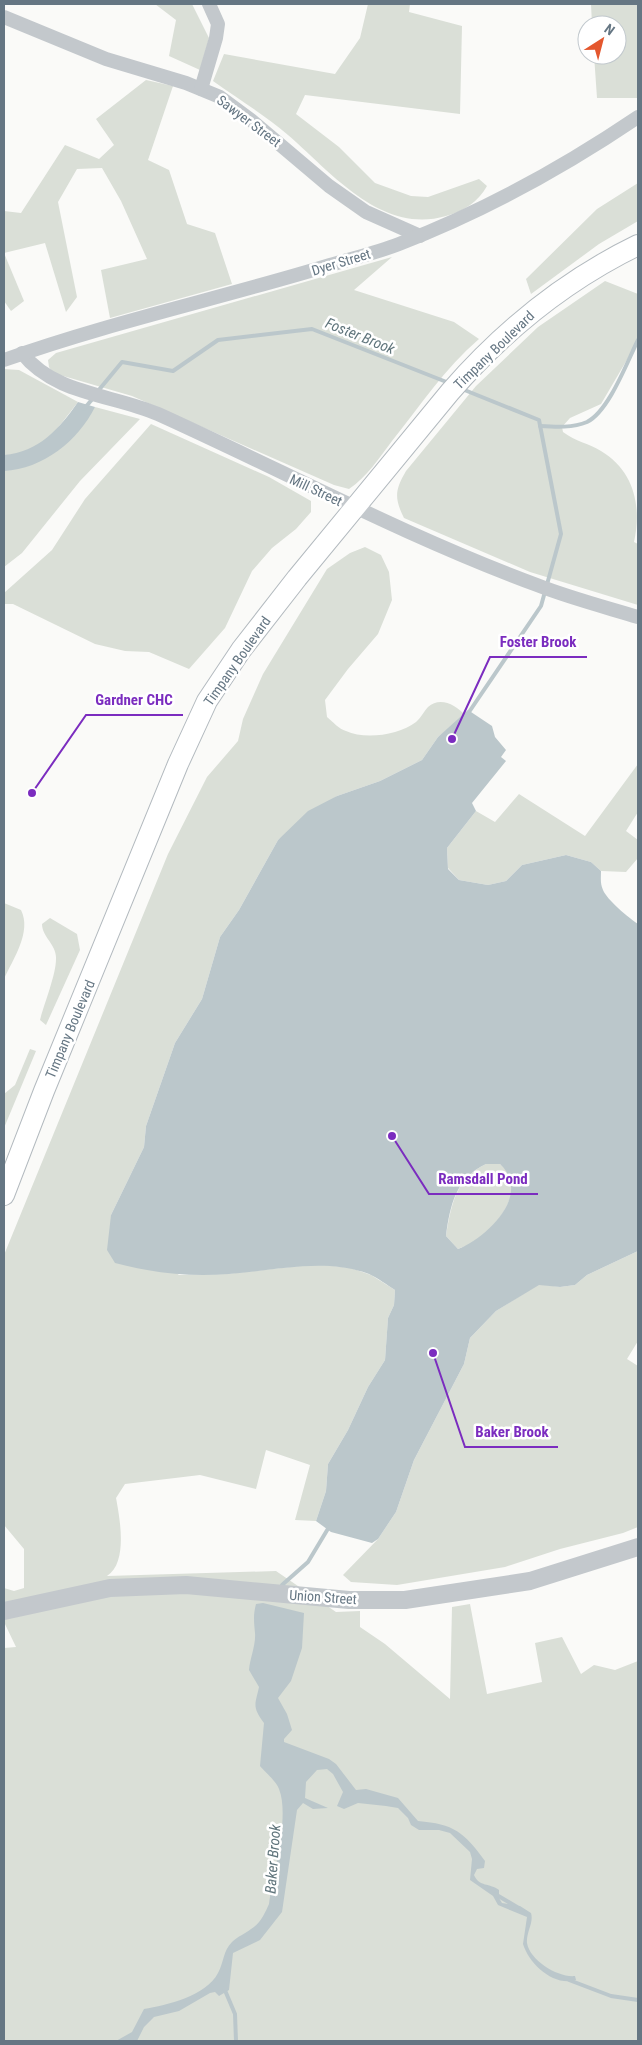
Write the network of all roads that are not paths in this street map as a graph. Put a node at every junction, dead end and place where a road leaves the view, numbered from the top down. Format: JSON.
{"nodes":[{"id":1,"x":209,"y":4,"type":"edge"},
{"id":2,"x":4,"y":17,"type":"edge"},
{"id":3,"x":201,"y":89,"type":"junction"},
{"id":4,"x":638,"y":117,"type":"edge"},
{"id":5,"x":420,"y":236,"type":"junction"},
{"id":6,"x":638,"y":245,"type":"edge"},
{"id":7,"x":22,"y":353,"type":"junction"},
{"id":8,"x":4,"y":360,"type":"edge"},
{"id":9,"x":355,"y":508,"type":"junction"},
{"id":10,"x":638,"y":618,"type":"edge"},
{"id":11,"x":4,"y":1195,"type":"edge"},
{"id":12,"x":638,"y":1547,"type":"edge"},
{"id":13,"x":4,"y":1611,"type":"edge"}],
"edges":[{"from":1,"to":3,"type":"street"},
{"from":2,"to":3,"type":"street","name":"Sawyer Street"},
{"from":3,"to":5,"type":"street","name":"Sawyer Street"},
{"from":4,"to":5,"type":"street","name":"Dyer Street"},
{"from":5,"to":7,"type":"street","name":"Dyer Street"},
{"from":6,"to":9,"type":"main road","name":"Timpany Boulevard"},
{"from":7,"to":8,"type":"street"},
{"from":7,"to":9,"type":"street","name":"Mill Street"},
{"from":9,"to":10,"type":"street","name":"Mill Street"},
{"from":9,"to":11,"type":"main road","name":"Timpany Boulevard"},
{"from":12,"to":13,"type":"street","name":"Union Street"}]}
